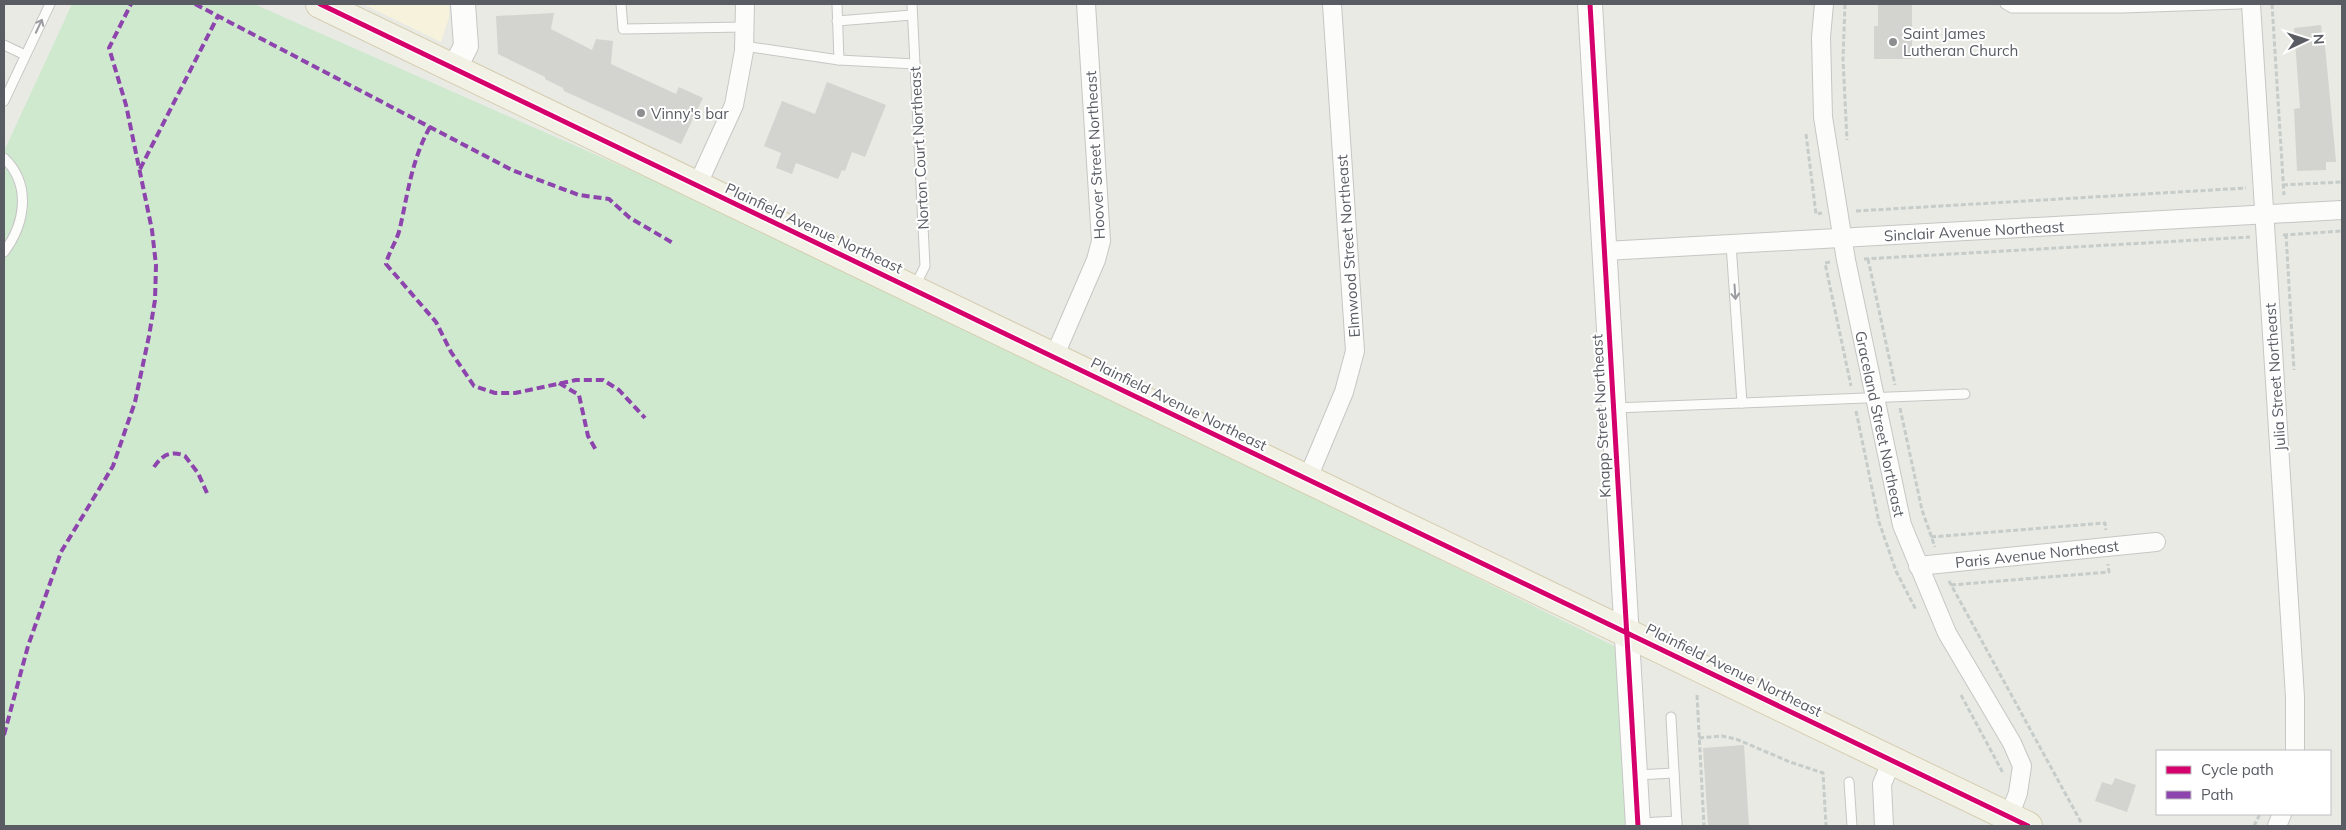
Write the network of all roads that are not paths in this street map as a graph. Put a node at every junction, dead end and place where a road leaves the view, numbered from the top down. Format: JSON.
{"nodes":[{"id":1,"x":50,"y":4,"type":"edge"},
{"id":2,"x":320,"y":4,"type":"edge"},
{"id":3,"x":464,"y":4,"type":"edge"},
{"id":4,"x":621,"y":4,"type":"edge"},
{"id":5,"x":745,"y":4,"type":"edge"},
{"id":6,"x":837,"y":4,"type":"edge"},
{"id":7,"x":912,"y":4,"type":"edge"},
{"id":8,"x":1086,"y":4,"type":"edge"},
{"id":9,"x":1332,"y":4,"type":"edge"},
{"id":10,"x":1590,"y":4,"type":"edge"},
{"id":11,"x":1824,"y":4,"type":"edge"},
{"id":12,"x":2005,"y":4,"type":"edge"},
{"id":13,"x":2240,"y":4,"type":"edge"},
{"id":14,"x":2250,"y":4,"type":"edge"},
{"id":15,"x":912,"y":15,"type":"junction"},
{"id":16,"x":837,"y":21,"type":"junction"},
{"id":17,"x":745,"y":26,"type":"junction"},
{"id":18,"x":4,"y":45,"type":"edge"},
{"id":19,"x":744,"y":46,"type":"junction"},
{"id":20,"x":25,"y":55,"type":"junction"},
{"id":21,"x":839,"y":60,"type":"junction"},
{"id":22,"x":915,"y":64,"type":"junction"},
{"id":23,"x":454,"y":69,"type":"junction"},
{"id":24,"x":4,"y":98,"type":"edge"},
{"id":25,"x":4,"y":158,"type":"edge"},
{"id":26,"x":697,"y":186,"type":"junction"},
{"id":27,"x":2342,"y":210,"type":"edge"},
{"id":28,"x":2265,"y":216,"type":"junction"},
{"id":29,"x":1842,"y":238,"type":"junction"},
{"id":30,"x":1731,"y":244,"type":"junction"},
{"id":31,"x":1605,"y":251,"type":"junction"},
{"id":32,"x":4,"y":252,"type":"edge"},
{"id":33,"x":914,"y":289,"type":"junction"},
{"id":34,"x":1054,"y":358,"type":"junction"},
{"id":35,"x":1964,"y":394,"type":"dead end"},
{"id":36,"x":1874,"y":396,"type":"junction"},
{"id":37,"x":1742,"y":403,"type":"junction"},
{"id":38,"x":1614,"y":408,"type":"junction"},
{"id":39,"x":1307,"y":480,"type":"junction"},
{"id":40,"x":2156,"y":542,"type":"dead end"},
{"id":41,"x":1918,"y":566,"type":"junction"},
{"id":42,"x":1626,"y":633,"type":"junction"},
{"id":43,"x":1671,"y":717,"type":"dead end"},
{"id":44,"x":2295,"y":750,"type":"edge"},
{"id":45,"x":1892,"y":760,"type":"junction"},
{"id":46,"x":1674,"y":773,"type":"junction"},
{"id":47,"x":1635,"y":775,"type":"junction"},
{"id":48,"x":1849,"y":782,"type":"dead end"},
{"id":49,"x":2019,"y":822,"type":"edge"},
{"id":50,"x":1677,"y":824,"type":"edge"},
{"id":51,"x":1638,"y":825,"type":"edge"},
{"id":52,"x":1852,"y":826,"type":"edge"},
{"id":53,"x":1884,"y":826,"type":"edge"}],
"edges":[{"from":20,"to":1,"type":"lane","one_way":true},
{"from":2,"to":23,"type":"main road","name":"Plainfield Avenue Northeast"},
{"from":3,"to":23,"type":"street"},
{"from":4,"to":17,"type":"lane"},
{"from":5,"to":17,"type":"street"},
{"from":6,"to":16,"type":"lane"},
{"from":7,"to":15,"type":"lane","name":"Norton Court Northeast"},
{"from":8,"to":34,"type":"street","name":"Hoover Street Northeast"},
{"from":9,"to":39,"type":"street","name":"Elmwood Street Northeast"},
{"from":10,"to":31,"type":"street","name":"Knapp Street Northeast"},
{"from":11,"to":29,"type":"street","name":"Graceland Street Northeast"},
{"from":12,"to":13,"type":"lane"},
{"from":14,"to":28,"type":"street","name":"Julia Street Northeast"},
{"from":15,"to":16,"type":"lane"},
{"from":15,"to":22,"type":"lane","name":"Norton Court Northeast"},
{"from":16,"to":21,"type":"lane"},
{"from":17,"to":19,"type":"street"},
{"from":18,"to":20,"type":"lane"},
{"from":19,"to":21,"type":"lane"},
{"from":19,"to":26,"type":"street"},
{"from":20,"to":24,"type":"lane"},
{"from":21,"to":22,"type":"lane"},
{"from":22,"to":33,"type":"lane","name":"Norton Court Northeast"},
{"from":23,"to":26,"type":"main road","name":"Plainfield Avenue Northeast"},
{"from":25,"to":32,"type":"lane"},
{"from":26,"to":33,"type":"main road","name":"Plainfield Avenue Northeast"},
{"from":27,"to":28,"type":"street","name":"Sinclair Avenue Northeast"},
{"from":28,"to":29,"type":"street","name":"Sinclair Avenue Northeast"},
{"from":28,"to":44,"type":"street","name":"Julia Street Northeast"},
{"from":29,"to":30,"type":"street","name":"Sinclair Avenue Northeast"},
{"from":29,"to":36,"type":"street","name":"Graceland Street Northeast"},
{"from":30,"to":31,"type":"street","name":"Sinclair Avenue Northeast"},
{"from":30,"to":37,"type":"lane","one_way":true},
{"from":31,"to":38,"type":"street","name":"Knapp Street Northeast"},
{"from":33,"to":34,"type":"main road","name":"Plainfield Avenue Northeast"},
{"from":34,"to":39,"type":"main road","name":"Plainfield Avenue Northeast"},
{"from":35,"to":36,"type":"lane"},
{"from":36,"to":37,"type":"lane"},
{"from":36,"to":41,"type":"street","name":"Graceland Street Northeast"},
{"from":37,"to":38,"type":"lane"},
{"from":38,"to":42,"type":"street","name":"Knapp Street Northeast"},
{"from":39,"to":42,"type":"main road","name":"Plainfield Avenue Northeast"},
{"from":40,"to":41,"type":"street","name":"Paris Avenue Northeast"},
{"from":41,"to":49,"type":"street","name":"Graceland Street Northeast"},
{"from":42,"to":45,"type":"main road","name":"Plainfield Avenue Northeast"},
{"from":42,"to":47,"type":"street","name":"Knapp Street Northeast"},
{"from":43,"to":46,"type":"lane"},
{"from":45,"to":49,"type":"main road","name":"Plainfield Avenue Northeast"},
{"from":45,"to":53,"type":"street"},
{"from":46,"to":47,"type":"lane"},
{"from":46,"to":50,"type":"lane"},
{"from":47,"to":51,"type":"street","name":"Knapp Street Northeast"},
{"from":48,"to":52,"type":"lane"},
{"from":50,"to":51,"type":"lane"}]}
